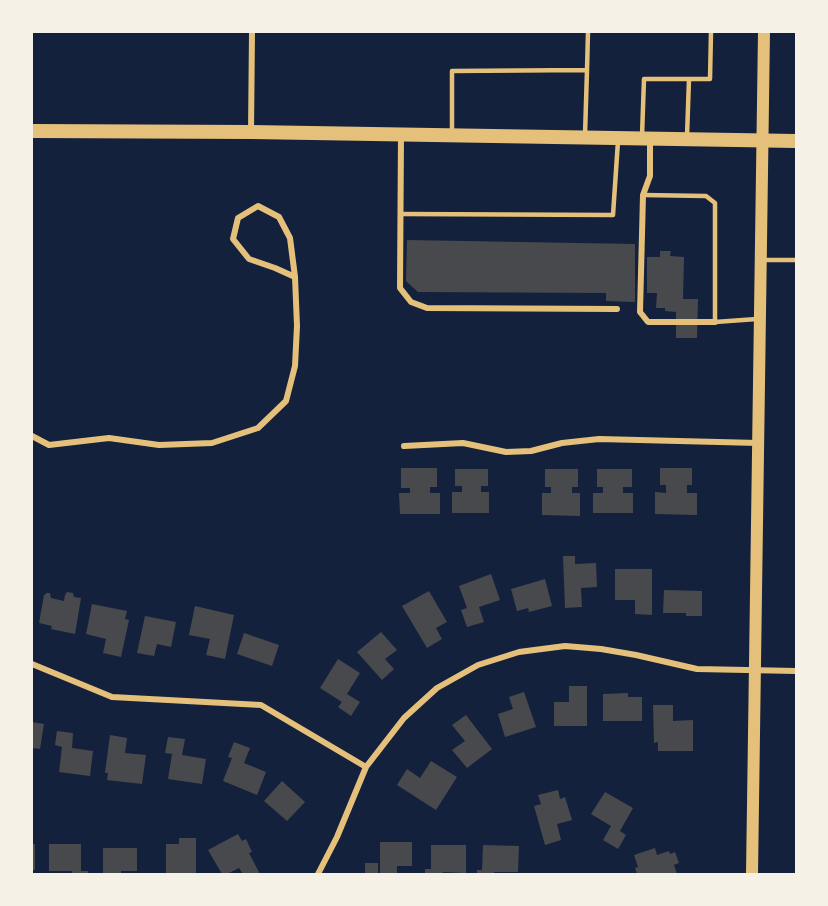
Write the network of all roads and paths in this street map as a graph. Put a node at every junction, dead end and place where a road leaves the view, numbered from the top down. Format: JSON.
{"nodes":[{"id":1,"x":252,"y":32,"type":"edge"},
{"id":2,"x":588,"y":32,"type":"edge"},
{"id":3,"x":711,"y":32,"type":"edge"},
{"id":4,"x":764,"y":32,"type":"edge"},
{"id":5,"x":587,"y":70,"type":"junction"},
{"id":6,"x":689,"y":79,"type":"junction"},
{"id":7,"x":32,"y":131,"type":"edge"},
{"id":8,"x":251,"y":132,"type":"junction"},
{"id":9,"x":401,"y":135,"type":"junction"},
{"id":10,"x":452,"y":136,"type":"junction"},
{"id":11,"x":585,"y":138,"type":"junction"},
{"id":12,"x":619,"y":138,"type":"junction"},
{"id":13,"x":646,"y":139,"type":"junction"},
{"id":14,"x":687,"y":140,"type":"junction"},
{"id":15,"x":763,"y":141,"type":"junction"},
{"id":16,"x":796,"y":141,"type":"edge"},
{"id":17,"x":643,"y":195,"type":"junction"},
{"id":18,"x":401,"y":214,"type":"junction"},
{"id":19,"x":796,"y":260,"type":"edge"},
{"id":20,"x":761,"y":261,"type":"junction"},
{"id":21,"x":295,"y":276,"type":"junction"},
{"id":22,"x":617,"y":309,"type":"dead end"},
{"id":23,"x":760,"y":319,"type":"junction"},
{"id":24,"x":715,"y":322,"type":"junction"},
{"id":25,"x":32,"y":436,"type":"edge"},
{"id":26,"x":759,"y":443,"type":"junction"},
{"id":27,"x":404,"y":446,"type":"dead end"},
{"id":28,"x":32,"y":664,"type":"edge"},
{"id":29,"x":755,"y":670,"type":"junction"},
{"id":30,"x":796,"y":671,"type":"edge"},
{"id":31,"x":366,"y":767,"type":"junction"},
{"id":32,"x":318,"y":874,"type":"edge"},
{"id":33,"x":752,"y":874,"type":"edge"}],
"edges":[{"from":1,"to":8,"type":"street"},
{"from":2,"to":5,"type":"lane"},
{"from":3,"to":6,"type":"lane"},
{"from":4,"to":15,"type":"main road"},
{"from":5,"to":10,"type":"lane"},
{"from":5,"to":11,"type":"lane"},
{"from":6,"to":13,"type":"lane"},
{"from":6,"to":14,"type":"lane"},
{"from":7,"to":8,"type":"main road"},
{"from":8,"to":9,"type":"main road"},
{"from":9,"to":10,"type":"main road"},
{"from":9,"to":18,"type":"street"},
{"from":10,"to":11,"type":"main road"},
{"from":11,"to":12,"type":"main road"},
{"from":12,"to":13,"type":"main road"},
{"from":12,"to":18,"type":"lane"},
{"from":13,"to":14,"type":"main road"},
{"from":13,"to":17,"type":"street"},
{"from":14,"to":15,"type":"main road"},
{"from":15,"to":16,"type":"main road"},
{"from":15,"to":20,"type":"main road"},
{"from":17,"to":24,"type":"lane"},
{"from":17,"to":24,"type":"street"},
{"from":18,"to":22,"type":"street"},
{"from":19,"to":20,"type":"lane"},
{"from":20,"to":23,"type":"main road"},
{"from":21,"to":21,"type":"street"},
{"from":21,"to":25,"type":"street"},
{"from":23,"to":24,"type":"lane"},
{"from":23,"to":26,"type":"main road"},
{"from":26,"to":27,"type":"street"},
{"from":26,"to":29,"type":"main road"},
{"from":28,"to":31,"type":"street"},
{"from":29,"to":30,"type":"street"},
{"from":29,"to":31,"type":"street"},
{"from":29,"to":33,"type":"main road"},
{"from":31,"to":32,"type":"street"}]}
